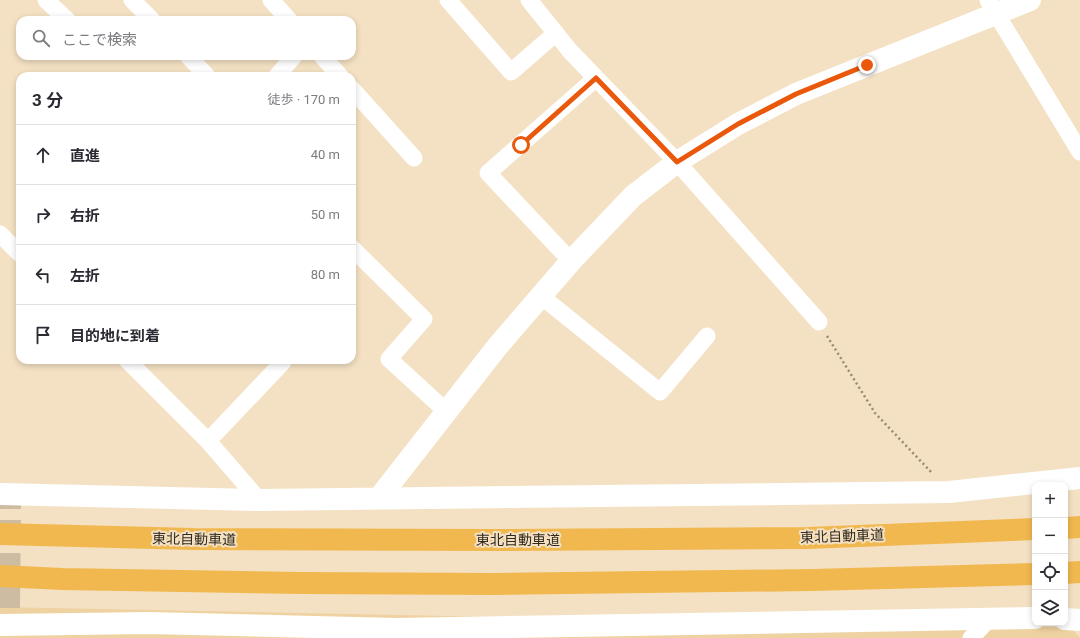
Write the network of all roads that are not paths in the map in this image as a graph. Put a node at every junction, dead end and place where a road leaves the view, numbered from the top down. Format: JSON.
{"nodes":[{"id":1,"x":46,"y":0,"type":"edge"},
{"id":2,"x":132,"y":0,"type":"edge"},
{"id":3,"x":271,"y":0,"type":"edge"},
{"id":4,"x":448,"y":0,"type":"edge"},
{"id":5,"x":529,"y":0,"type":"edge"},
{"id":6,"x":1030,"y":0,"type":"edge"},
{"id":7,"x":992,"y":7,"type":"edge"},
{"id":8,"x":63,"y":16,"type":"edge"},
{"id":9,"x":148,"y":16,"type":"edge"},
{"id":10,"x":286,"y":16,"type":"edge"},
{"id":11,"x":556,"y":33,"type":"junction"},
{"id":12,"x":192,"y":60,"type":"edge"},
{"id":13,"x":291,"y":60,"type":"edge"},
{"id":14,"x":326,"y":60,"type":"edge"},
{"id":15,"x":203,"y":72,"type":"edge"},
{"id":16,"x":280,"y":72,"type":"edge"},
{"id":17,"x":336,"y":72,"type":"edge"},
{"id":18,"x":596,"y":78,"type":"junction"},
{"id":19,"x":356,"y":93,"type":"edge"},
{"id":20,"x":1080,"y":152,"type":"edge"},
{"id":21,"x":414,"y":158,"type":"dead end"},
{"id":22,"x":677,"y":162,"type":"junction"},
{"id":23,"x":0,"y":234,"type":"edge"},
{"id":24,"x":16,"y":250,"type":"edge"},
{"id":25,"x":356,"y":252,"type":"edge"},
{"id":26,"x":571,"y":261,"type":"junction"},
{"id":27,"x":541,"y":296,"type":"junction"},
{"id":28,"x":819,"y":322,"type":"road end"},
{"id":29,"x":707,"y":336,"type":"dead end"},
{"id":30,"x":131,"y":364,"type":"edge"},
{"id":31,"x":281,"y":364,"type":"edge"},
{"id":32,"x":447,"y":412,"type":"junction"},
{"id":33,"x":208,"y":441,"type":"junction"},
{"id":34,"x":1080,"y":478,"type":"edge"},
{"id":35,"x":6,"y":498,"type":"edge"},
{"id":36,"x":380,"y":498,"type":"junction"},
{"id":37,"x":259,"y":500,"type":"junction"},
{"id":38,"x":1080,"y":527,"type":"edge"},
{"id":39,"x":1068,"y":528,"type":"edge"},
{"id":40,"x":1032,"y":529,"type":"edge"},
{"id":41,"x":0,"y":534,"type":"edge"},
{"id":42,"x":1080,"y":572,"type":"edge"},
{"id":43,"x":1068,"y":573,"type":"edge"},
{"id":44,"x":1032,"y":574,"type":"edge"},
{"id":45,"x":0,"y":576,"type":"edge"},
{"id":46,"x":990,"y":618,"type":"junction"},
{"id":47,"x":1032,"y":618,"type":"edge"},
{"id":48,"x":6,"y":619,"type":"edge"},
{"id":49,"x":1068,"y":619,"type":"edge"},
{"id":50,"x":1080,"y":620,"type":"edge"},
{"id":51,"x":400,"y":633,"type":"edge"},
{"id":52,"x":971,"y":638,"type":"edge"}],
"edges":[{"from":1,"to":8,"type":"street"},
{"from":2,"to":9,"type":"street"},
{"from":3,"to":10,"type":"street"},
{"from":4,"to":11,"type":"street"},
{"from":5,"to":11,"type":"street"},
{"from":6,"to":7,"type":"street"},
{"from":7,"to":20,"type":"street"},
{"from":7,"to":22,"type":"street"},
{"from":11,"to":18,"type":"street"},
{"from":12,"to":15,"type":"street"},
{"from":13,"to":16,"type":"street"},
{"from":14,"to":17,"type":"street"},
{"from":18,"to":22,"type":"street"},
{"from":18,"to":26,"type":"street"},
{"from":19,"to":21,"type":"street"},
{"from":22,"to":26,"type":"street"},
{"from":22,"to":28,"type":"street"},
{"from":23,"to":24,"type":"street"},
{"from":25,"to":32,"type":"street"},
{"from":26,"to":27,"type":"street"},
{"from":27,"to":29,"type":"street"},
{"from":27,"to":32,"type":"street"},
{"from":30,"to":33,"type":"street"},
{"from":31,"to":33,"type":"street"},
{"from":32,"to":36,"type":"street"},
{"from":33,"to":37,"type":"street"},
{"from":34,"to":36,"type":"street"},
{"from":35,"to":37,"type":"street"},
{"from":36,"to":37,"type":"street"},
{"from":38,"to":39,"type":"highway"},
{"from":40,"to":41,"type":"highway","name":"東北自動車道"},
{"from":42,"to":43,"type":"highway"},
{"from":44,"to":45,"type":"highway"},
{"from":46,"to":47,"type":"street"},
{"from":46,"to":51,"type":"street"},
{"from":46,"to":52,"type":"street"},
{"from":48,"to":51,"type":"street"},
{"from":49,"to":50,"type":"street"}]}
